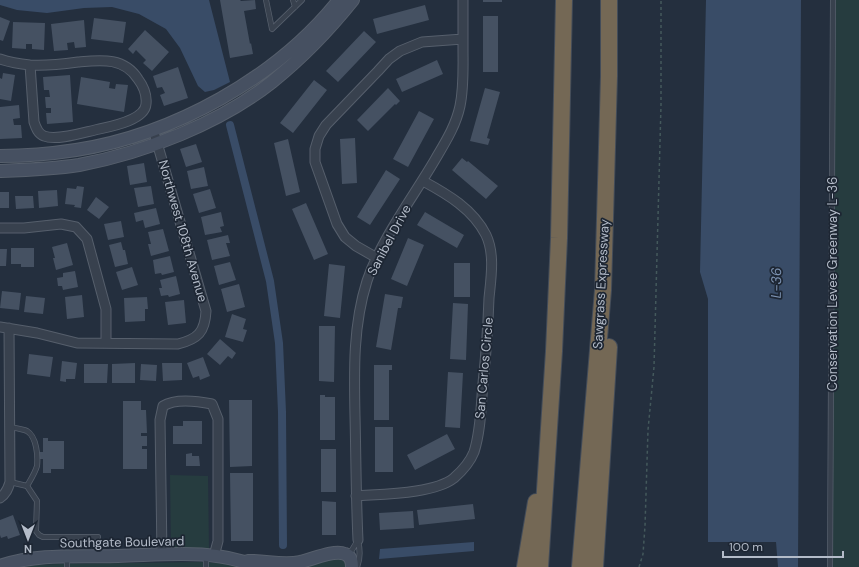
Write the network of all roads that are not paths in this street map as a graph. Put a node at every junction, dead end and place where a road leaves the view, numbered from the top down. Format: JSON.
{"nodes":[{"id":1,"x":266,"y":0,"type":"edge"},
{"id":2,"x":293,"y":0,"type":"edge"},
{"id":3,"x":302,"y":0,"type":"edge"},
{"id":4,"x":338,"y":0,"type":"edge"},
{"id":5,"x":353,"y":0,"type":"edge"},
{"id":6,"x":463,"y":0,"type":"edge"},
{"id":7,"x":564,"y":0,"type":"edge"},
{"id":8,"x":609,"y":0,"type":"edge"},
{"id":9,"x":833,"y":0,"type":"edge"},
{"id":10,"x":294,"y":7,"type":"junction"},
{"id":11,"x":463,"y":39,"type":"junction"},
{"id":12,"x":0,"y":59,"type":"edge"},
{"id":13,"x":30,"y":65,"type":"junction"},
{"id":14,"x":153,"y":129,"type":"junction"},
{"id":15,"x":157,"y":143,"type":"junction"},
{"id":16,"x":0,"y":156,"type":"edge"},
{"id":17,"x":0,"y":170,"type":"edge"},
{"id":18,"x":423,"y":181,"type":"junction"},
{"id":19,"x":0,"y":228,"type":"edge"},
{"id":20,"x":377,"y":258,"type":"junction"},
{"id":21,"x":603,"y":290,"type":"junction"},
{"id":22,"x":4,"y":328,"type":"edge"},
{"id":23,"x":106,"y":342,"type":"junction"},
{"id":24,"x":9,"y":427,"type":"junction"},
{"id":25,"x":547,"y":466,"type":"junction"},
{"id":26,"x":10,"y":482,"type":"junction"},
{"id":27,"x":27,"y":486,"type":"junction"},
{"id":28,"x":356,"y":496,"type":"junction"},
{"id":29,"x":2,"y":497,"type":"edge"},
{"id":30,"x":98,"y":538,"type":"dead end"},
{"id":31,"x":358,"y":540,"type":"junction"},
{"id":32,"x":345,"y":554,"type":"junction"},
{"id":33,"x":162,"y":556,"type":"junction"},
{"id":34,"x":208,"y":559,"type":"edge"},
{"id":35,"x":67,"y":562,"type":"edge"},
{"id":36,"x":245,"y":562,"type":"junction"},
{"id":37,"x":0,"y":566,"type":"edge"},
{"id":38,"x":257,"y":567,"type":"edge"},
{"id":39,"x":352,"y":567,"type":"edge"},
{"id":40,"x":357,"y":567,"type":"edge"},
{"id":41,"x":525,"y":567,"type":"edge"},
{"id":42,"x":540,"y":567,"type":"edge"},
{"id":43,"x":580,"y":567,"type":"edge"},
{"id":44,"x":595,"y":567,"type":"edge"},
{"id":45,"x":830,"y":567,"type":"edge"}],
"edges":[{"from":1,"to":10,"type":"lane"},
{"from":2,"to":10,"type":"lane"},
{"from":3,"to":10,"type":"lane"},
{"from":4,"to":14,"type":"street"},
{"from":5,"to":15,"type":"street"},
{"from":6,"to":11,"type":"street","name":"Sanibel Drive"},
{"from":7,"to":25,"type":"highway"},
{"from":8,"to":21,"type":"highway","name":"Sawgrass Expressway"},
{"from":9,"to":45,"type":"lane","name":"Conservation Levee Greenway L-36"},
{"from":11,"to":18,"type":"street","name":"Sanibel Drive"},
{"from":11,"to":20,"type":"street"},
{"from":12,"to":13,"type":"street"},
{"from":13,"to":13,"type":"street"},
{"from":14,"to":15,"type":"street","name":"Northwest 108th Avenue"},
{"from":14,"to":16,"type":"street"},
{"from":15,"to":17,"type":"street"},
{"from":15,"to":23,"type":"street","name":"Northwest 108th Avenue"},
{"from":18,"to":20,"type":"street","name":"Sanibel Drive"},
{"from":18,"to":28,"type":"street","name":"San Carlos Circle"},
{"from":19,"to":23,"type":"street"},
{"from":20,"to":28,"type":"street","name":"Sanibel Drive"},
{"from":21,"to":43,"type":"highway","name":"Sawgrass Expressway"},
{"from":21,"to":44,"type":"highway"},
{"from":22,"to":23,"type":"street"},
{"from":22,"to":24,"type":"street"},
{"from":24,"to":26,"type":"street"},
{"from":24,"to":27,"type":"lane"},
{"from":25,"to":41,"type":"highway"},
{"from":25,"to":42,"type":"highway"},
{"from":26,"to":27,"type":"lane"},
{"from":26,"to":29,"type":"street"},
{"from":27,"to":30,"type":"lane"},
{"from":28,"to":31,"type":"street","name":"Sanibel Drive"},
{"from":31,"to":32,"type":"lane"},
{"from":31,"to":40,"type":"lane","name":"Sanibel Drive"},
{"from":32,"to":36,"type":"street","name":"Southgate Boulevard"},
{"from":32,"to":39,"type":"street"},
{"from":33,"to":34,"type":"street","name":"Southgate Boulevard"},
{"from":33,"to":34,"type":"street"},
{"from":33,"to":35,"type":"street","name":"Southgate Boulevard"},
{"from":34,"to":36,"type":"street","name":"Southgate Boulevard"},
{"from":35,"to":37,"type":"street","name":"Southgate Boulevard"},
{"from":36,"to":38,"type":"street","name":"Southgate Boulevard"}]}
